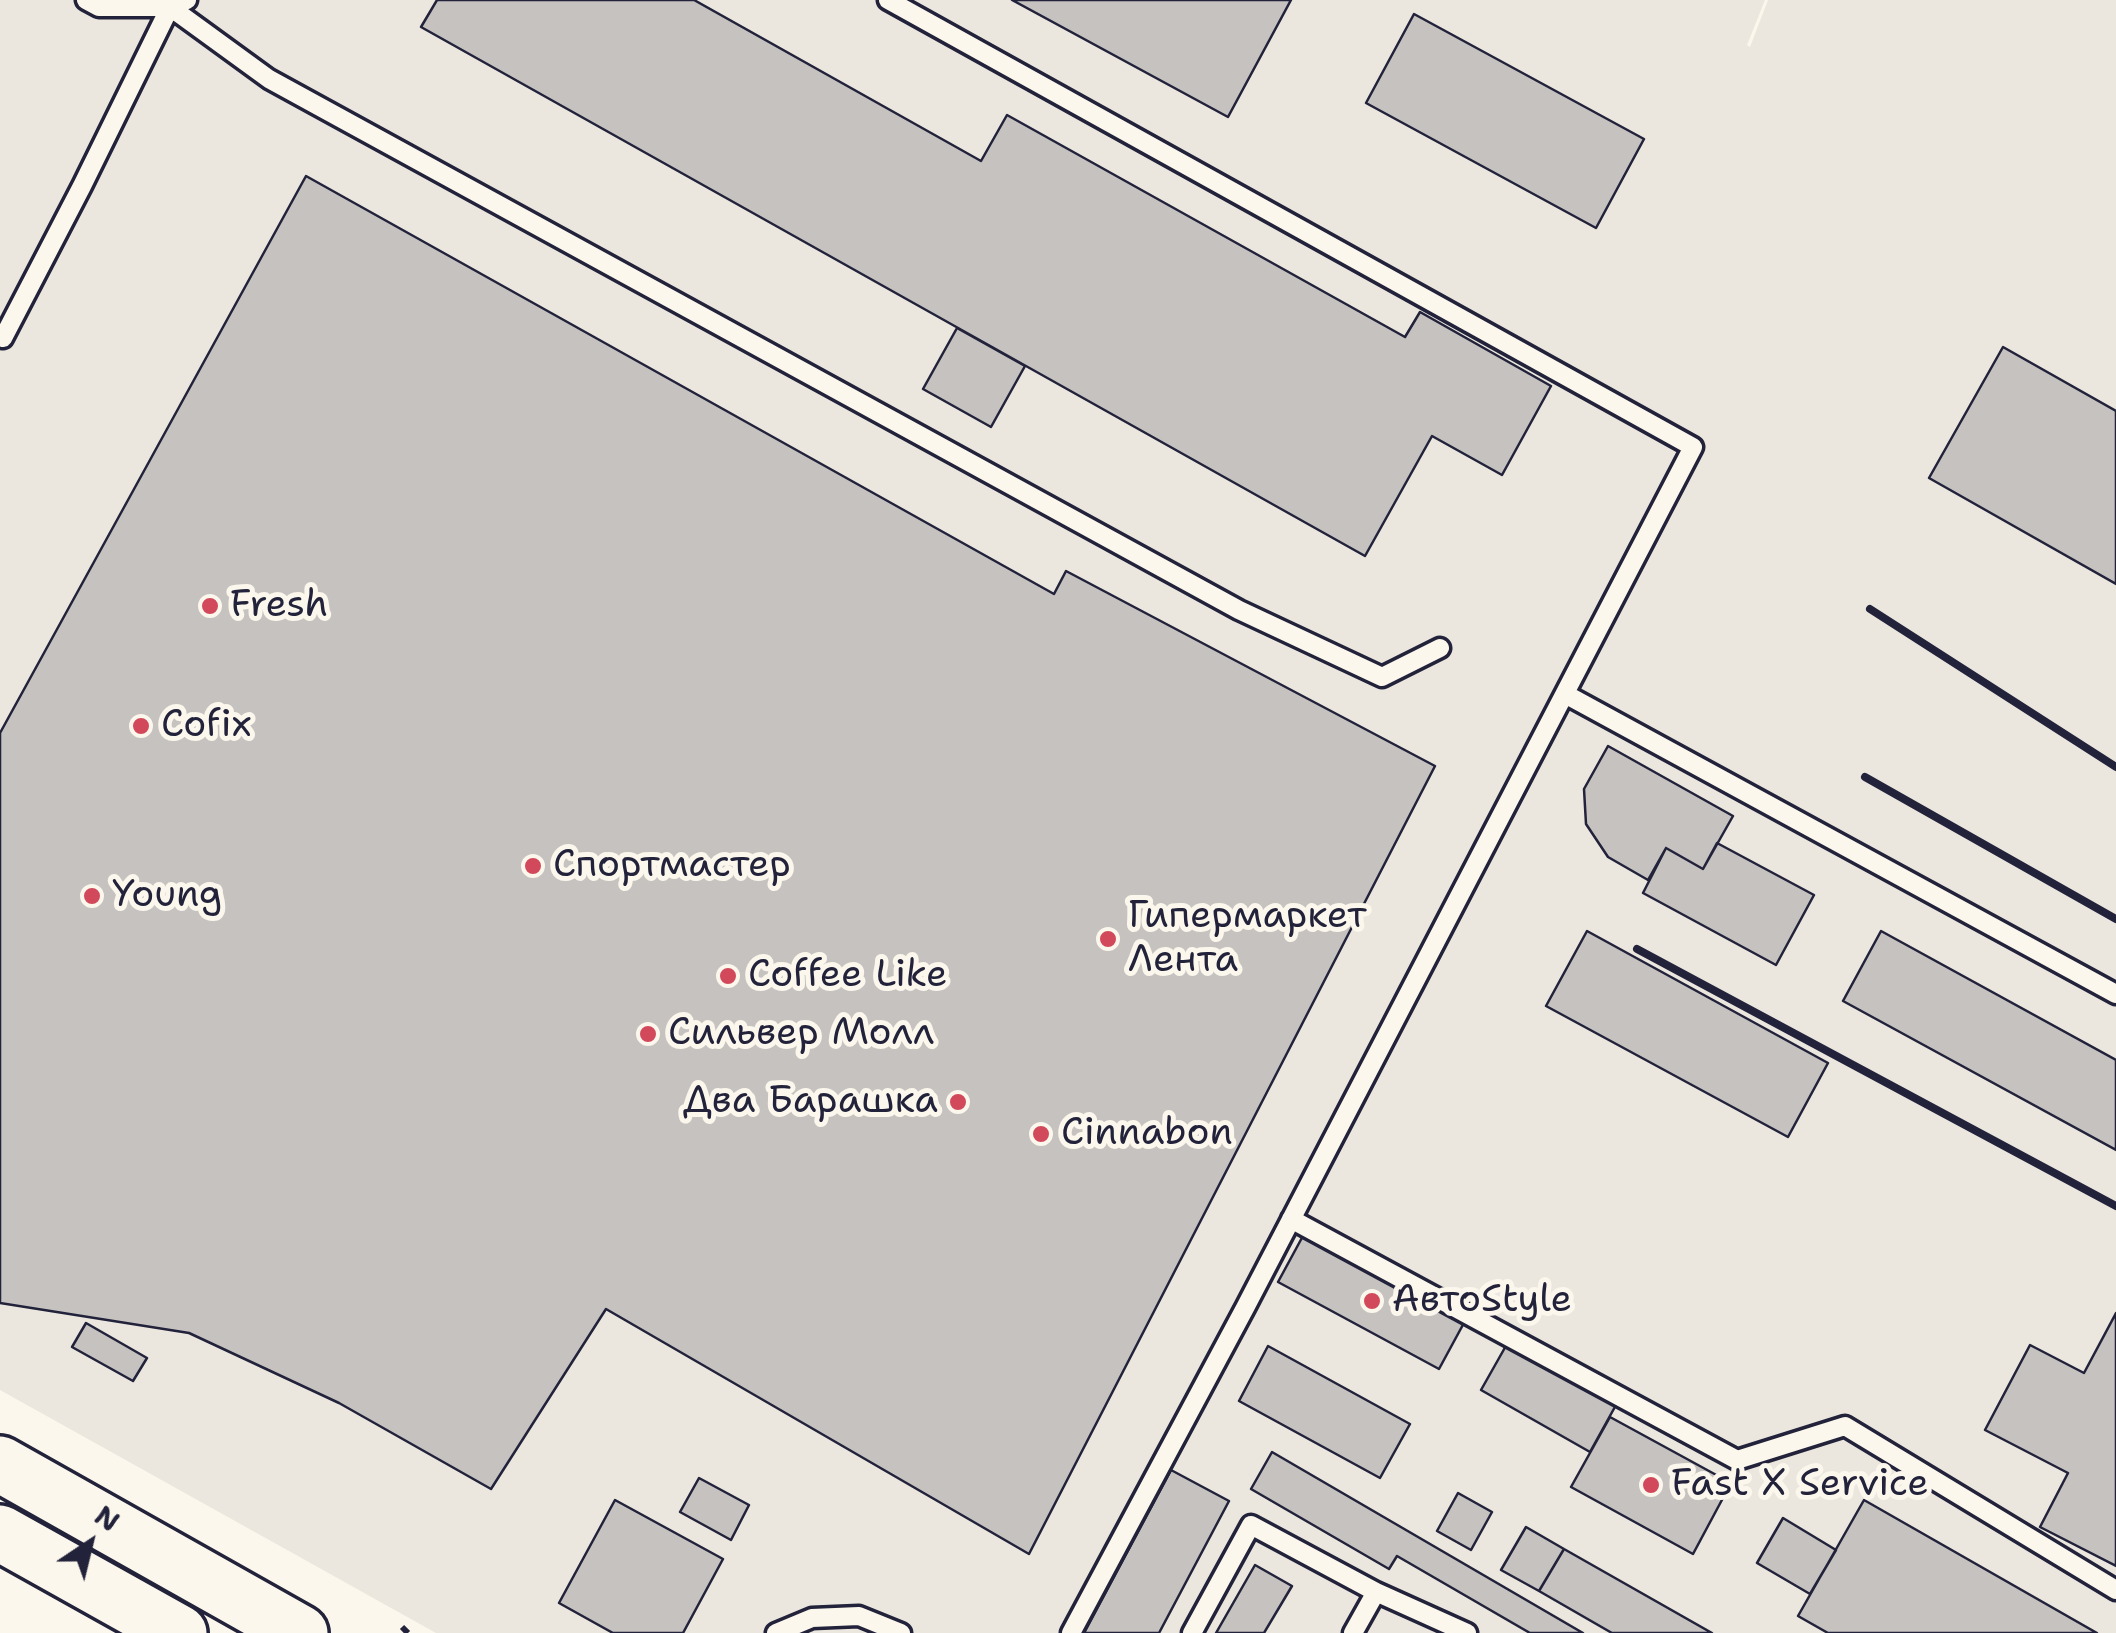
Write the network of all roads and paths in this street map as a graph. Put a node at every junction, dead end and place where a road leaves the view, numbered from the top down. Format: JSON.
{"nodes":[{"id":1,"x":86,"y":0,"type":"edge"},
{"id":2,"x":888,"y":0,"type":"edge"},
{"id":3,"x":179,"y":4,"type":"edge"},
{"id":4,"x":0,"y":336,"type":"edge"},
{"id":5,"x":1440,"y":648,"type":"dead end"},
{"id":6,"x":1565,"y":694,"type":"junction"},
{"id":7,"x":2116,"y":994,"type":"edge"},
{"id":8,"x":1291,"y":1218,"type":"junction"},
{"id":9,"x":0,"y":1464,"type":"edge"},
{"id":10,"x":0,"y":1533,"type":"edge"},
{"id":11,"x":2116,"y":1590,"type":"edge"},
{"id":12,"x":1376,"y":1592,"type":"junction"},
{"id":13,"x":179,"y":1633,"type":"edge"},
{"id":14,"x":300,"y":1633,"type":"edge"},
{"id":15,"x":776,"y":1633,"type":"edge"},
{"id":16,"x":900,"y":1633,"type":"edge"},
{"id":17,"x":1071,"y":1633,"type":"edge"},
{"id":18,"x":1192,"y":1633,"type":"edge"},
{"id":19,"x":1353,"y":1633,"type":"edge"},
{"id":20,"x":1467,"y":1633,"type":"edge"}],
"edges":[{"from":1,"to":3,"type":"lane"},
{"from":2,"to":6,"type":"lane"},
{"from":3,"to":4,"type":"lane"},
{"from":3,"to":5,"type":"lane"},
{"from":6,"to":7,"type":"lane"},
{"from":6,"to":8,"type":"lane"},
{"from":8,"to":11,"type":"lane"},
{"from":8,"to":17,"type":"lane"},
{"from":9,"to":14,"type":"main road"},
{"from":10,"to":13,"type":"main road"},
{"from":12,"to":18,"type":"lane"},
{"from":12,"to":19,"type":"lane"},
{"from":12,"to":20,"type":"lane"},
{"from":15,"to":16,"type":"lane"}]}
